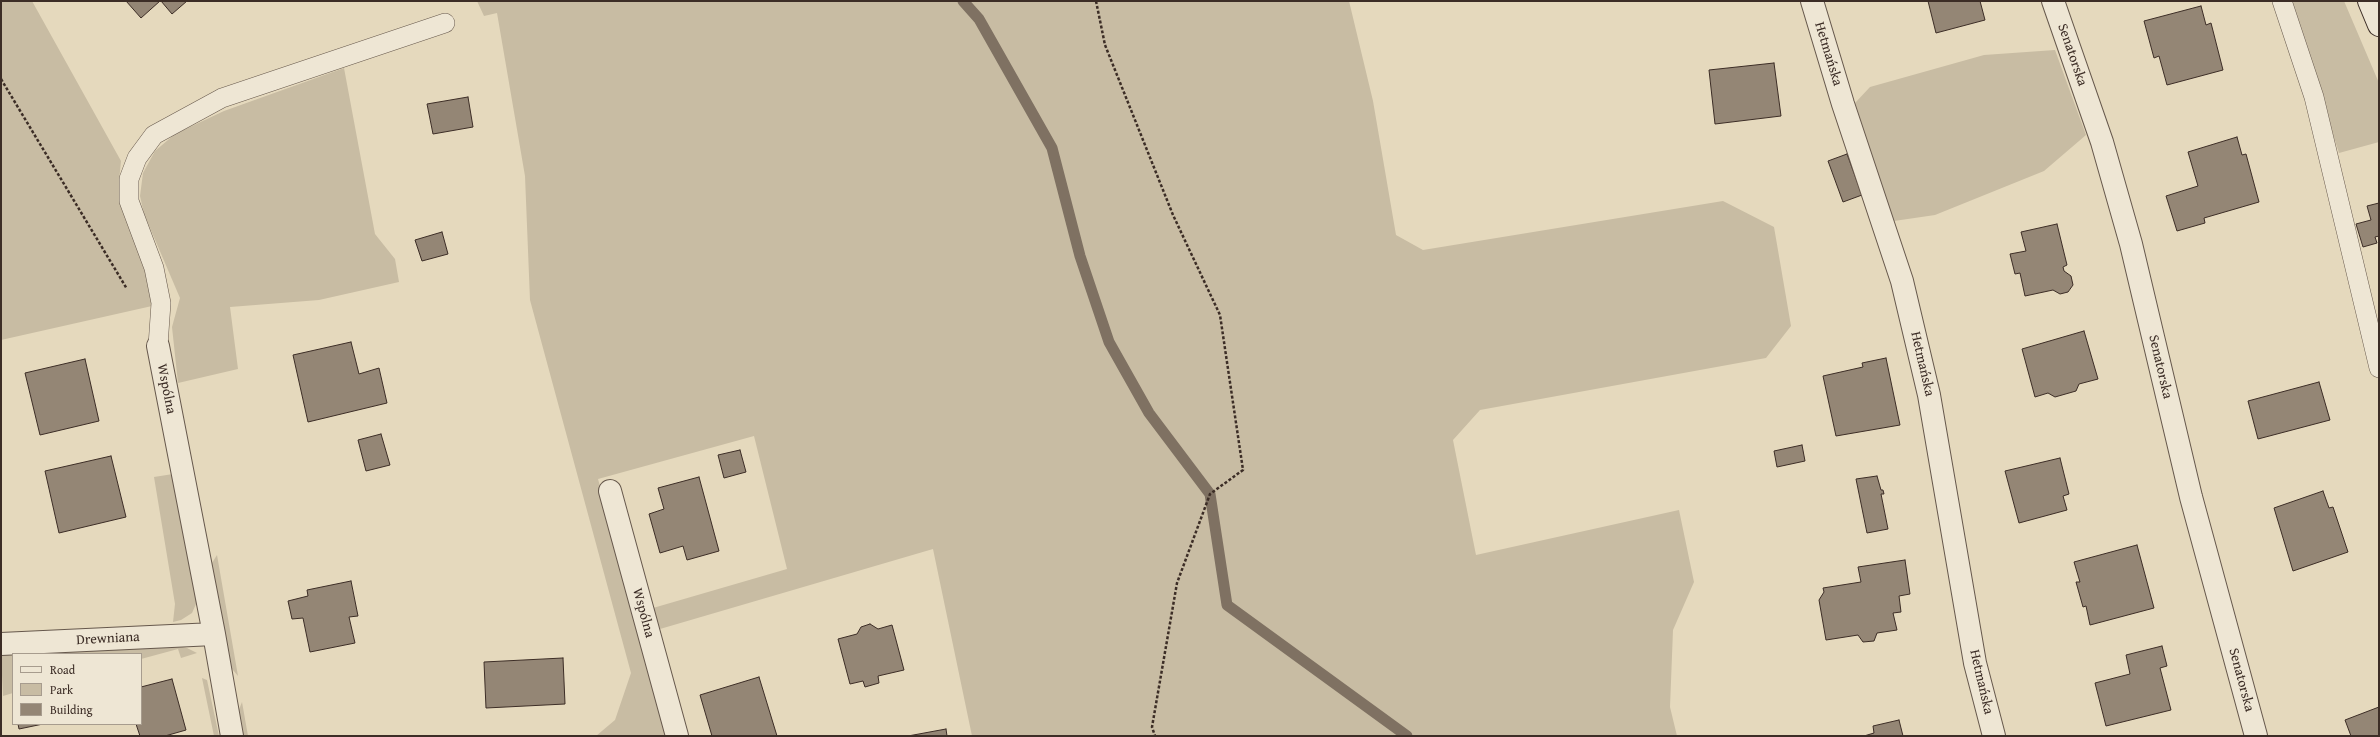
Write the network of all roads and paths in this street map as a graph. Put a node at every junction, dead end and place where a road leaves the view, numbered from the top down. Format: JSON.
{"nodes":[{"id":1,"x":1096,"y":1,"type":"edge"},
{"id":2,"x":1812,"y":1,"type":"edge"},
{"id":3,"x":2053,"y":1,"type":"edge"},
{"id":4,"x":2282,"y":1,"type":"edge"},
{"id":5,"x":2369,"y":1,"type":"edge"},
{"id":6,"x":445,"y":23,"type":"dead end"},
{"id":7,"x":2379,"y":25,"type":"edge"},
{"id":8,"x":1,"y":79,"type":"edge"},
{"id":9,"x":130,"y":295,"type":"dead end"},
{"id":10,"x":158,"y":346,"type":"joint"},
{"id":11,"x":2379,"y":368,"type":"edge"},
{"id":12,"x":610,"y":491,"type":"dead end"},
{"id":13,"x":214,"y":634,"type":"junction"},
{"id":14,"x":1,"y":644,"type":"edge"},
{"id":15,"x":232,"y":736,"type":"edge"},
{"id":16,"x":677,"y":736,"type":"edge"},
{"id":17,"x":1155,"y":736,"type":"edge"},
{"id":18,"x":1994,"y":736,"type":"edge"},
{"id":19,"x":2256,"y":736,"type":"edge"}],
"edges":[{"from":1,"to":17,"type":"path"},
{"from":2,"to":18,"type":"street","name":"Hetmańska"},
{"from":3,"to":19,"type":"street","name":"Senatorska"},
{"from":4,"to":11,"type":"lane"},
{"from":5,"to":7,"type":"street"},
{"from":6,"to":10,"type":"lane"},
{"from":8,"to":9,"type":"path"},
{"from":10,"to":13,"type":"street","name":"Wspólna"},
{"from":12,"to":16,"type":"street","name":"Wspólna"},
{"from":13,"to":14,"type":"street","name":"Drewniana"},
{"from":13,"to":15,"type":"street","name":"Wspólna"}]}
